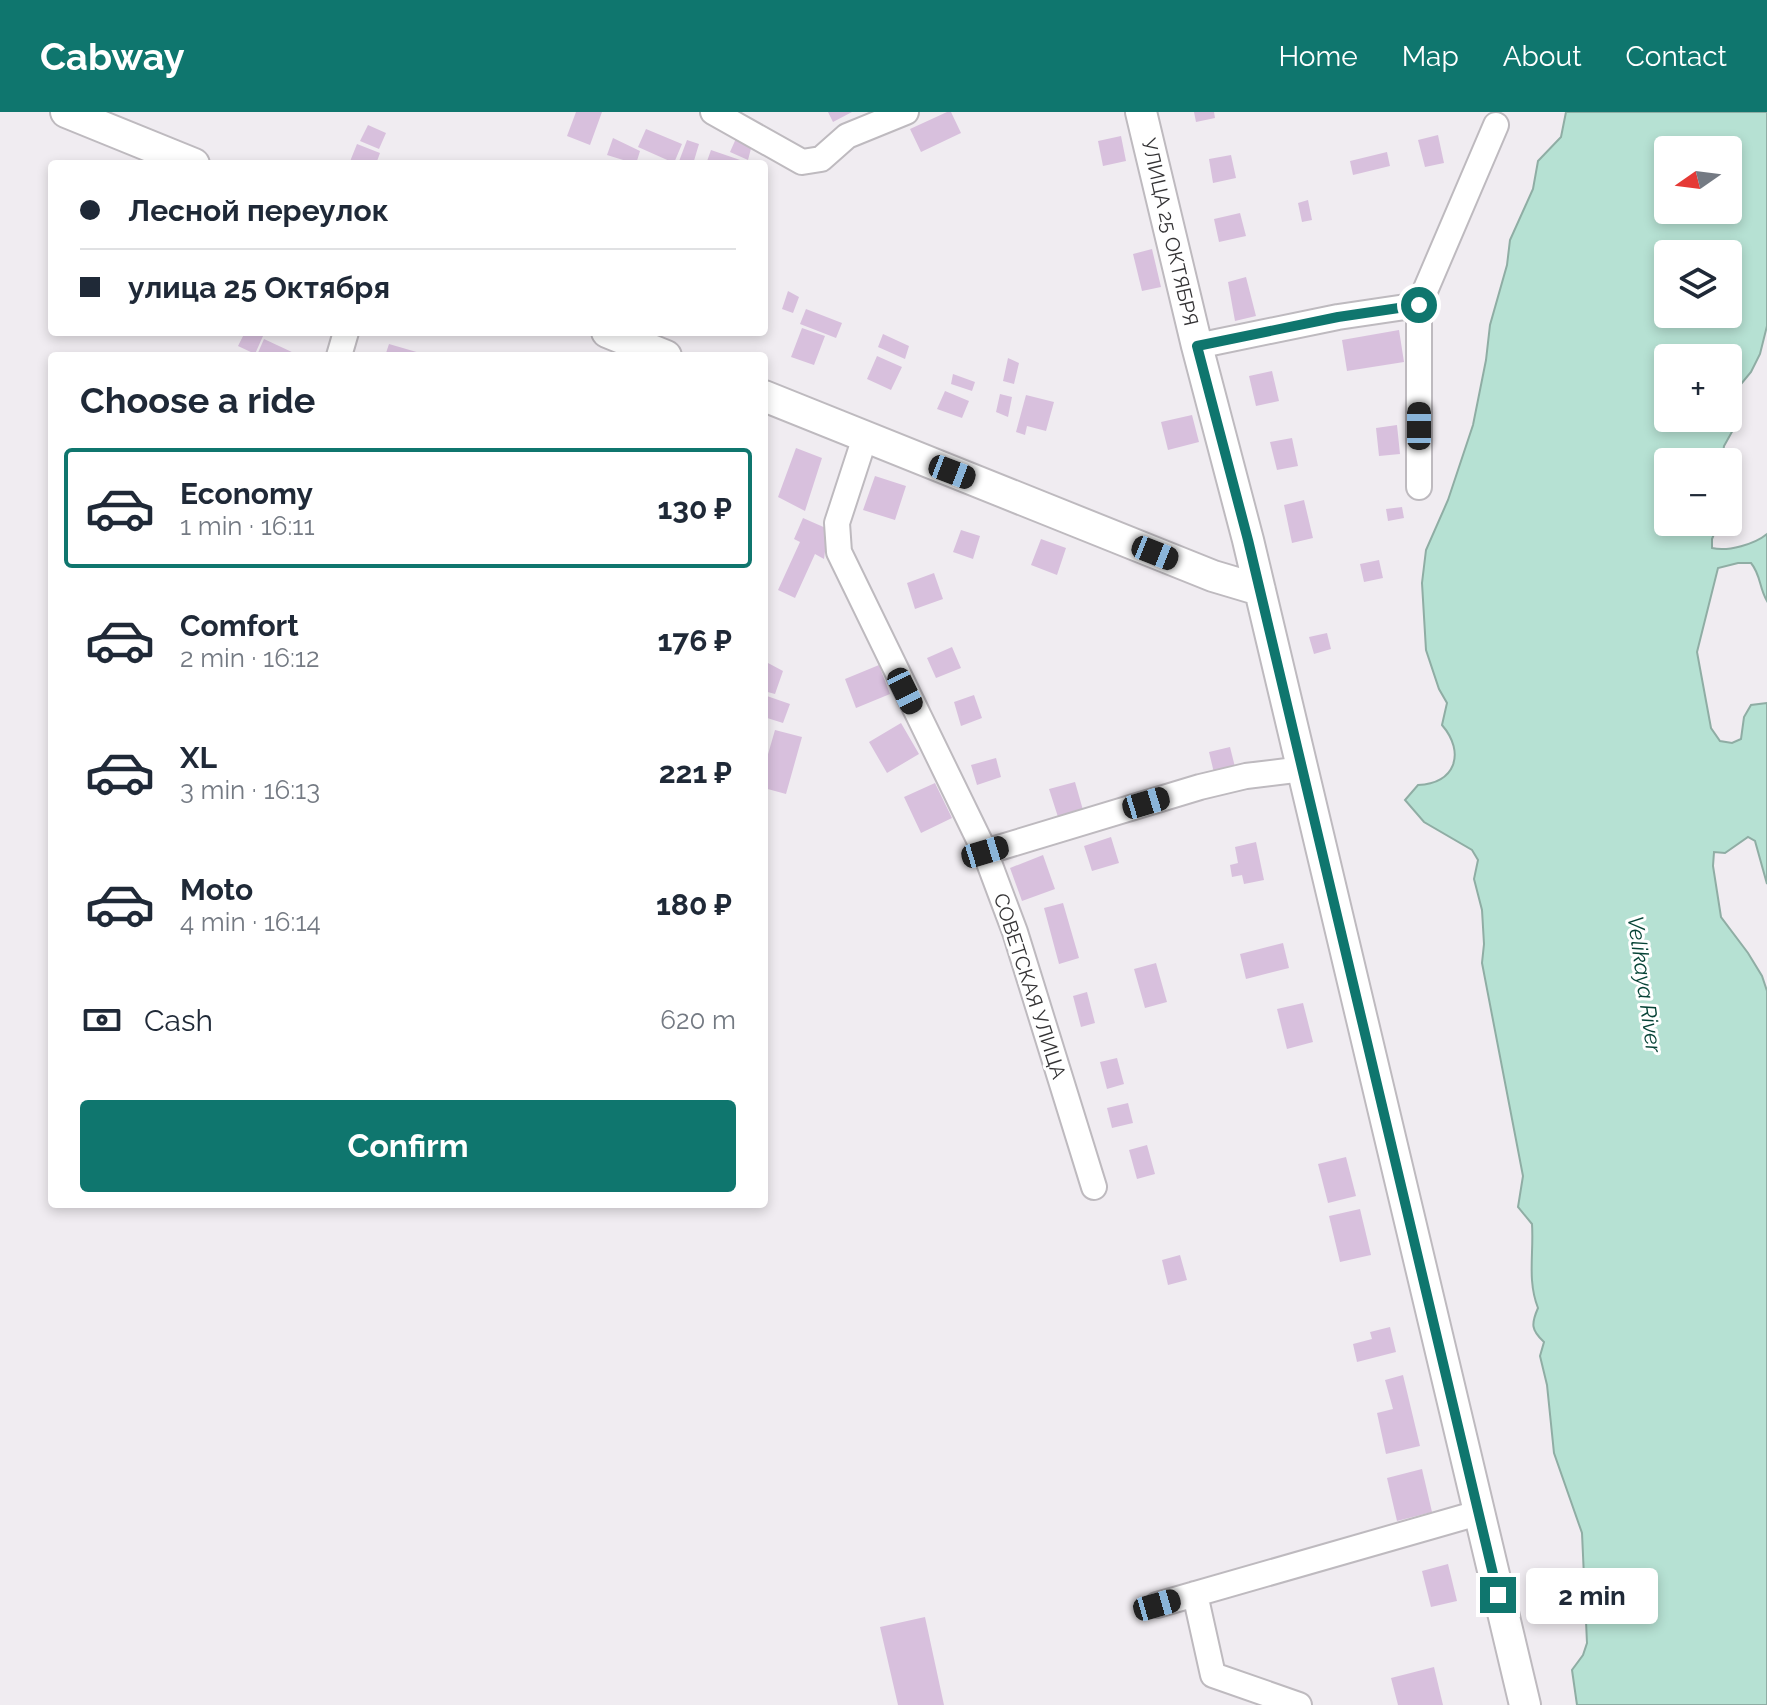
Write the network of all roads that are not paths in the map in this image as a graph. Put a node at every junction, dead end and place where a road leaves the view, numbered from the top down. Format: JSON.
{"nodes":[{"id":1,"x":66,"y":112,"type":"edge"},
{"id":2,"x":713,"y":112,"type":"edge"},
{"id":3,"x":753,"y":112,"type":"edge"},
{"id":4,"x":906,"y":112,"type":"edge"},
{"id":5,"x":1141,"y":112,"type":"edge"},
{"id":6,"x":1496,"y":125,"type":"dead end"},
{"id":7,"x":759,"y":138,"type":"junction"},
{"id":8,"x":184,"y":160,"type":"edge"},
{"id":9,"x":1419,"y":305,"type":"junction"},
{"id":10,"x":617,"y":336,"type":"edge"},
{"id":11,"x":1197,"y":346,"type":"junction"},
{"id":12,"x":656,"y":352,"type":"edge"},
{"id":13,"x":768,"y":398,"type":"edge"},
{"id":14,"x":865,"y":437,"type":"junction"},
{"id":15,"x":1419,"y":487,"type":"dead end"},
{"id":16,"x":1260,"y":590,"type":"junction"},
{"id":17,"x":1303,"y":769,"type":"junction"},
{"id":18,"x":985,"y":852,"type":"junction"},
{"id":19,"x":1094,"y":1187,"type":"dead end"},
{"id":20,"x":1478,"y":1513,"type":"junction"},
{"id":21,"x":1195,"y":1594,"type":"junction"},
{"id":22,"x":1157,"y":1605,"type":"dead end"},
{"id":23,"x":1299,"y":1705,"type":"edge"},
{"id":24,"x":1525,"y":1705,"type":"edge"}],
"edges":[{"from":1,"to":8,"type":"main road"},
{"from":2,"to":7,"type":"street"},
{"from":3,"to":7,"type":"street"},
{"from":4,"to":7,"type":"street"},
{"from":5,"to":11,"type":"main road","name":"УЛИЦА 25 ОКТЯБРЯ"},
{"from":6,"to":9,"type":"street"},
{"from":9,"to":11,"type":"street"},
{"from":9,"to":15,"type":"street"},
{"from":10,"to":12,"type":"main road"},
{"from":11,"to":16,"type":"main road","name":"УЛИЦА 25 ОКТЯБРЯ"},
{"from":13,"to":14,"type":"main road"},
{"from":14,"to":16,"type":"main road"},
{"from":14,"to":18,"type":"street","name":"СОВЕТСКАЯ УЛИЦА"},
{"from":16,"to":17,"type":"main road","name":"УЛИЦА 25 ОКТЯБРЯ"},
{"from":17,"to":18,"type":"street"},
{"from":17,"to":20,"type":"main road","name":"УЛИЦА 25 ОКТЯБРЯ"},
{"from":18,"to":19,"type":"street","name":"СОВЕТСКАЯ УЛИЦА"},
{"from":20,"to":21,"type":"street"},
{"from":20,"to":24,"type":"main road","name":"УЛИЦА 25 ОКТЯБРЯ"},
{"from":21,"to":22,"type":"street"},
{"from":21,"to":23,"type":"street"}]}
